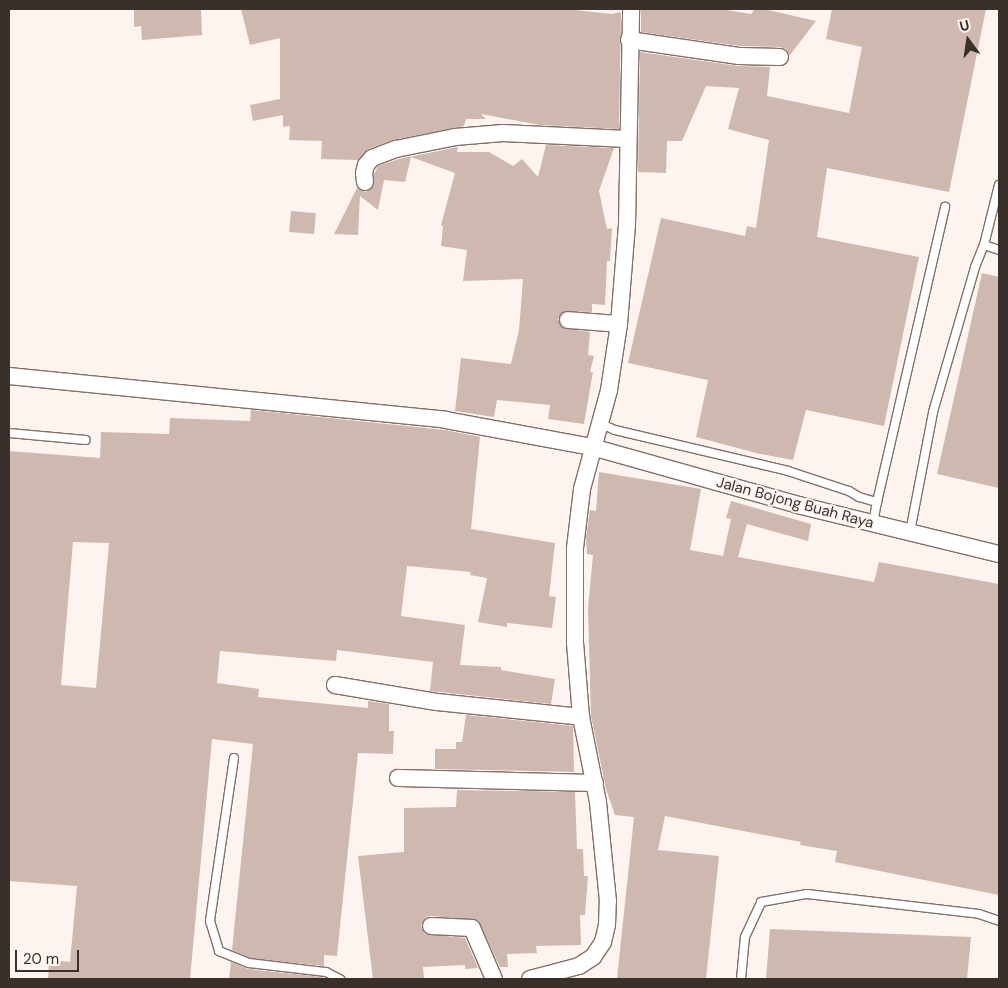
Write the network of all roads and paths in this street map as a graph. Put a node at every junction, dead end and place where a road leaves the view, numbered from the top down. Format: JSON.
{"nodes":[{"id":1,"x":631,"y":9,"type":"edge"},
{"id":2,"x":629,"y":40,"type":"junction"},
{"id":3,"x":780,"y":57,"type":"dead end"},
{"id":4,"x":627,"y":139,"type":"junction"},
{"id":5,"x":365,"y":182,"type":"dead end"},
{"id":6,"x":999,"y":185,"type":"edge"},
{"id":7,"x":945,"y":207,"type":"dead end"},
{"id":8,"x":984,"y":245,"type":"junction"},
{"id":9,"x":999,"y":250,"type":"edge"},
{"id":10,"x":568,"y":320,"type":"dead end"},
{"id":11,"x":619,"y":324,"type":"junction"},
{"id":12,"x":9,"y":376,"type":"edge"},
{"id":13,"x":599,"y":423,"type":"junction"},
{"id":14,"x":9,"y":433,"type":"edge"},
{"id":15,"x":86,"y":440,"type":"dead end"},
{"id":16,"x":592,"y":448,"type":"junction"},
{"id":17,"x":877,"y":502,"type":"junction"},
{"id":18,"x":872,"y":523,"type":"junction"},
{"id":19,"x":910,"y":532,"type":"junction"},
{"id":20,"x":999,"y":554,"type":"edge"},
{"id":21,"x":335,"y":685,"type":"dead end"},
{"id":22,"x":581,"y":717,"type":"junction"},
{"id":23,"x":234,"y":758,"type":"dead end"},
{"id":24,"x":398,"y":778,"type":"dead end"},
{"id":25,"x":595,"y":783,"type":"junction"},
{"id":26,"x":999,"y":921,"type":"edge"},
{"id":27,"x":431,"y":926,"type":"dead end"},
{"id":28,"x":340,"y":979,"type":"edge"},
{"id":29,"x":494,"y":979,"type":"edge"},
{"id":30,"x":530,"y":979,"type":"edge"},
{"id":31,"x":741,"y":979,"type":"edge"}],
"edges":[{"from":1,"to":2,"type":"street"},
{"from":2,"to":3,"type":"street"},
{"from":2,"to":4,"type":"street"},
{"from":4,"to":5,"type":"street"},
{"from":4,"to":11,"type":"street"},
{"from":6,"to":8,"type":"lane"},
{"from":7,"to":17,"type":"lane"},
{"from":8,"to":9,"type":"lane"},
{"from":8,"to":19,"type":"lane"},
{"from":10,"to":11,"type":"street"},
{"from":11,"to":13,"type":"street"},
{"from":12,"to":16,"type":"street","name":"Jalan Bojong Buah Raya"},
{"from":13,"to":16,"type":"street"},
{"from":13,"to":17,"type":"lane"},
{"from":14,"to":15,"type":"lane"},
{"from":16,"to":18,"type":"street","name":"Jalan Bojong Buah Raya"},
{"from":16,"to":22,"type":"street"},
{"from":17,"to":18,"type":"lane"},
{"from":18,"to":19,"type":"street","name":"Jalan Bojong Buah Raya"},
{"from":19,"to":20,"type":"street","name":"Jalan Bojong Buah Raya"},
{"from":21,"to":22,"type":"street"},
{"from":22,"to":25,"type":"street"},
{"from":23,"to":28,"type":"lane"},
{"from":24,"to":25,"type":"street"},
{"from":25,"to":30,"type":"street"},
{"from":26,"to":31,"type":"lane"},
{"from":27,"to":29,"type":"street"}]}
